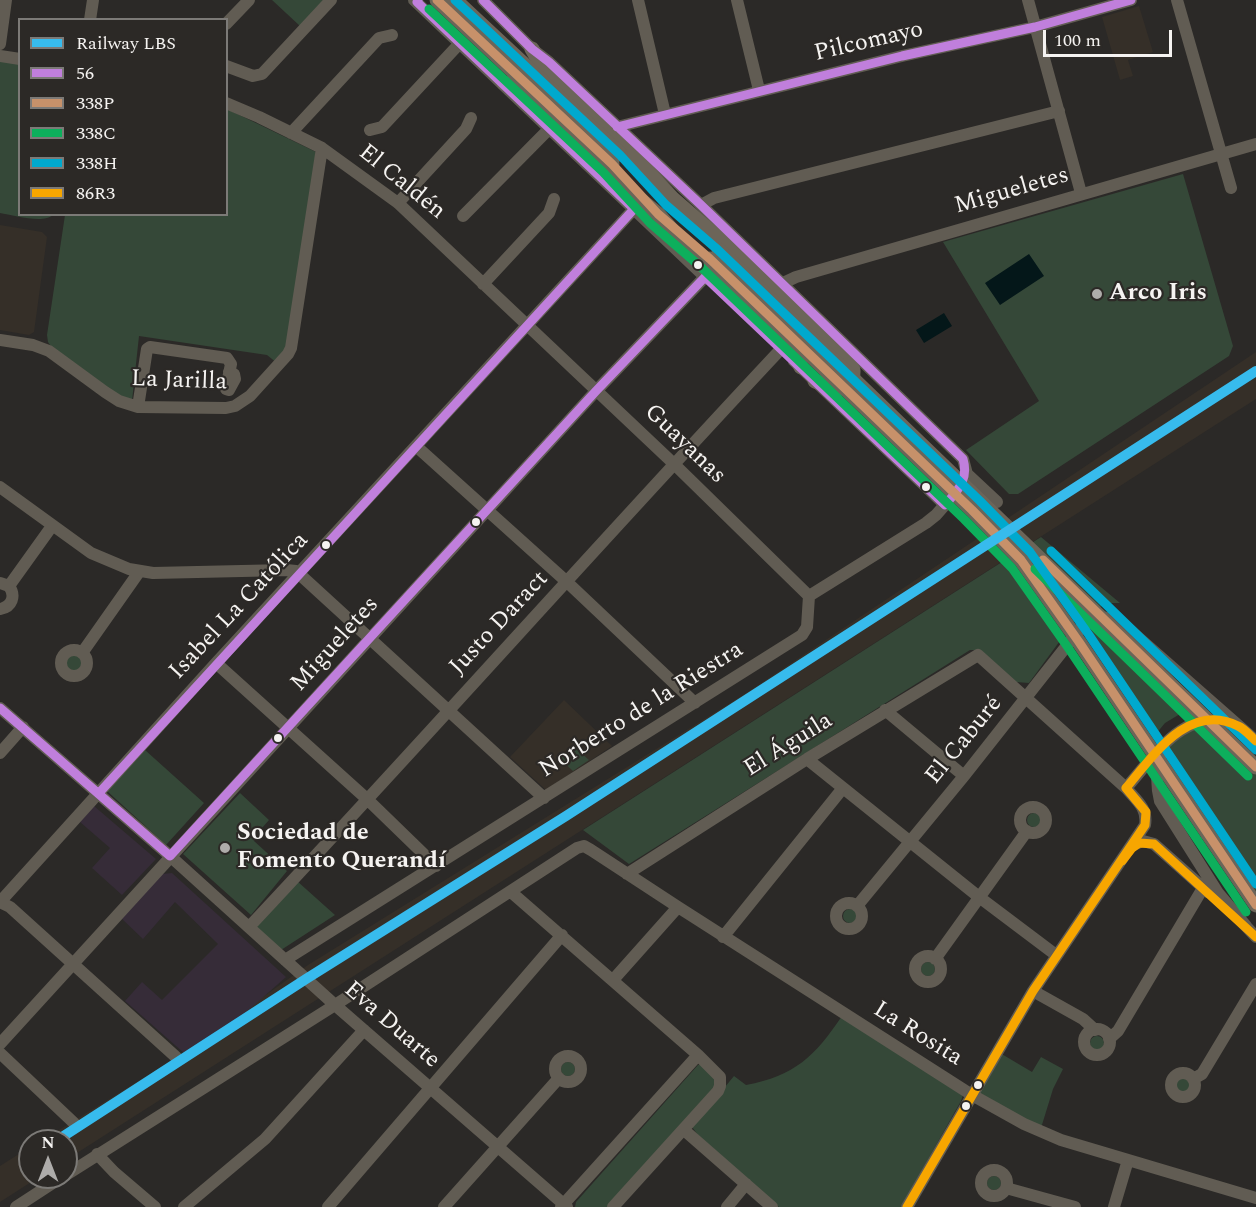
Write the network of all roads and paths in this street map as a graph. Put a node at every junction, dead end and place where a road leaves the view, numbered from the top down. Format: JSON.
{"nodes":[{"id":1,"x":6,"y":0,"type":"edge"},
{"id":2,"x":93,"y":0,"type":"edge"},
{"id":3,"x":249,"y":0,"type":"edge"},
{"id":4,"x":332,"y":0,"type":"edge"},
{"id":5,"x":437,"y":0,"type":"edge"},
{"id":6,"x":455,"y":0,"type":"edge"},
{"id":7,"x":483,"y":0,"type":"edge"},
{"id":8,"x":638,"y":0,"type":"edge"},
{"id":9,"x":737,"y":0,"type":"edge"},
{"id":10,"x":1028,"y":0,"type":"edge"},
{"id":11,"x":1131,"y":0,"type":"edge"},
{"id":12,"x":1177,"y":0,"type":"edge"},
{"id":13,"x":416,"y":1,"type":"edge"},
{"id":14,"x":90,"y":18,"type":"edge"},
{"id":15,"x":228,"y":22,"type":"edge"},
{"id":16,"x":1035,"y":27,"type":"junction"},
{"id":17,"x":392,"y":35,"type":"dead end"},
{"id":18,"x":460,"y":43,"type":"junction"},
{"id":19,"x":0,"y":44,"type":"edge"},
{"id":20,"x":532,"y":50,"type":"junction"},
{"id":21,"x":0,"y":56,"type":"edge"},
{"id":22,"x":18,"y":59,"type":"edge"},
{"id":23,"x":228,"y":67,"type":"edge"},
{"id":24,"x":504,"y":83,"type":"junction"},
{"id":25,"x":759,"y":90,"type":"junction"},
{"id":26,"x":228,"y":104,"type":"edge"},
{"id":27,"x":1059,"y":111,"type":"junction"},
{"id":28,"x":665,"y":114,"type":"junction"},
{"id":29,"x":471,"y":117,"type":"dead end"},
{"id":30,"x":617,"y":127,"type":"junction"},
{"id":31,"x":549,"y":129,"type":"junction"},
{"id":32,"x":370,"y":130,"type":"dead end"},
{"id":33,"x":291,"y":133,"type":"junction"},
{"id":34,"x":1256,"y":144,"type":"edge"},
{"id":35,"x":322,"y":148,"type":"junction"},
{"id":36,"x":1222,"y":153,"type":"junction"},
{"id":37,"x":616,"y":159,"type":"junction"},
{"id":38,"x":1231,"y":188,"type":"dead end"},
{"id":39,"x":1081,"y":193,"type":"junction"},
{"id":40,"x":554,"y":199,"type":"dead end"},
{"id":41,"x":673,"y":199,"type":"junction"},
{"id":42,"x":398,"y":203,"type":"junction"},
{"id":43,"x":701,"y":205,"type":"junction"},
{"id":44,"x":634,"y":210,"type":"junction"},
{"id":45,"x":658,"y":214,"type":"junction"},
{"id":46,"x":463,"y":216,"type":"dead end"},
{"id":47,"x":714,"y":254,"type":"junction"},
{"id":48,"x":705,"y":277,"type":"junction"},
{"id":49,"x":483,"y":284,"type":"junction"},
{"id":50,"x":781,"y":284,"type":"junction"},
{"id":51,"x":528,"y":326,"type":"junction"},
{"id":52,"x":0,"y":340,"type":"edge"},
{"id":53,"x":781,"y":349,"type":"junction"},
{"id":54,"x":801,"y":368,"type":"junction"},
{"id":55,"x":229,"y":372,"type":"dead end"},
{"id":56,"x":814,"y":381,"type":"junction"},
{"id":57,"x":596,"y":391,"type":"junction"},
{"id":58,"x":138,"y":406,"type":"junction"},
{"id":59,"x":417,"y":447,"type":"junction"},
{"id":60,"x":673,"y":464,"type":"junction"},
{"id":61,"x":967,"y":474,"type":"junction"},
{"id":62,"x":0,"y":487,"type":"edge"},
{"id":63,"x":997,"y":502,"type":"dead end"},
{"id":64,"x":945,"y":505,"type":"junction"},
{"id":65,"x":487,"y":510,"type":"junction"},
{"id":66,"x":52,"y":526,"type":"junction"},
{"id":67,"x":272,"y":570,"type":"junction"},
{"id":68,"x":139,"y":572,"type":"junction"},
{"id":69,"x":300,"y":574,"type":"junction"},
{"id":70,"x":567,"y":582,"type":"junction"},
{"id":71,"x":4,"y":585,"type":"edge"},
{"id":72,"x":284,"y":591,"type":"junction"},
{"id":73,"x":809,"y":596,"type":"junction"},
{"id":74,"x":0,"y":609,"type":"edge"},
{"id":75,"x":370,"y":639,"type":"junction"},
{"id":76,"x":82,"y":652,"type":"dead end"},
{"id":77,"x":216,"y":663,"type":"junction"},
{"id":78,"x":1026,"y":698,"type":"junction"},
{"id":79,"x":695,"y":703,"type":"junction"},
{"id":80,"x":0,"y":708,"type":"edge"},
{"id":81,"x":449,"y":710,"type":"junction"},
{"id":82,"x":885,"y":710,"type":"junction"},
{"id":83,"x":23,"y":727,"type":"junction"},
{"id":84,"x":1239,"y":727,"type":"junction"},
{"id":85,"x":288,"y":729,"type":"junction"},
{"id":86,"x":1256,"y":741,"type":"edge"},
{"id":87,"x":1163,"y":746,"type":"junction"},
{"id":88,"x":0,"y":753,"type":"edge"},
{"id":89,"x":807,"y":759,"type":"junction"},
{"id":90,"x":1256,"y":767,"type":"edge"},
{"id":91,"x":964,"y":776,"type":"junction"},
{"id":92,"x":843,"y":788,"type":"junction"},
{"id":93,"x":1126,"y":788,"type":"junction"},
{"id":94,"x":99,"y":793,"type":"junction"},
{"id":95,"x":544,"y":798,"type":"junction"},
{"id":96,"x":368,"y":800,"type":"junction"},
{"id":97,"x":1027,"y":831,"type":"dead end"},
{"id":98,"x":910,"y":841,"type":"junction"},
{"id":99,"x":1133,"y":845,"type":"junction"},
{"id":100,"x":171,"y":856,"type":"junction"},
{"id":101,"x":436,"y":866,"type":"junction"},
{"id":102,"x":627,"y":874,"type":"junction"},
{"id":103,"x":1203,"y":888,"type":"junction"},
{"id":104,"x":511,"y":892,"type":"junction"},
{"id":105,"x":979,"y":897,"type":"junction"},
{"id":106,"x":0,"y":902,"type":"edge"},
{"id":107,"x":1256,"y":905,"type":"edge"},
{"id":108,"x":857,"y":906,"type":"dead end"},
{"id":109,"x":678,"y":908,"type":"junction"},
{"id":110,"x":1246,"y":926,"type":"junction"},
{"id":111,"x":249,"y":927,"type":"junction"},
{"id":112,"x":562,"y":935,"type":"junction"},
{"id":113,"x":723,"y":937,"type":"junction"},
{"id":114,"x":1256,"y":937,"type":"edge"},
{"id":115,"x":1056,"y":955,"type":"junction"},
{"id":116,"x":935,"y":959,"type":"dead end"},
{"id":117,"x":285,"y":960,"type":"junction"},
{"id":118,"x":73,"y":964,"type":"junction"},
{"id":119,"x":613,"y":980,"type":"junction"},
{"id":120,"x":1256,"y":984,"type":"edge"},
{"id":121,"x":1033,"y":991,"type":"junction"},
{"id":122,"x":335,"y":1005,"type":"junction"},
{"id":123,"x":364,"y":1030,"type":"junction"},
{"id":124,"x":1095,"y":1030,"type":"junction"},
{"id":125,"x":1109,"y":1039,"type":"junction"},
{"id":126,"x":0,"y":1044,"type":"edge"},
{"id":127,"x":0,"y":1053,"type":"edge"},
{"id":128,"x":698,"y":1055,"type":"junction"},
{"id":129,"x":176,"y":1057,"type":"dead end"},
{"id":130,"x":559,"y":1078,"type":"dead end"},
{"id":131,"x":1192,"y":1079,"type":"dead end"},
{"id":132,"x":431,"y":1089,"type":"junction"},
{"id":133,"x":972,"y":1095,"type":"junction"},
{"id":134,"x":74,"y":1123,"type":"dead end"},
{"id":135,"x":684,"y":1130,"type":"junction"},
{"id":136,"x":497,"y":1146,"type":"junction"},
{"id":137,"x":98,"y":1154,"type":"junction"},
{"id":138,"x":1128,"y":1160,"type":"junction"},
{"id":139,"x":78,"y":1166,"type":"edge"},
{"id":140,"x":746,"y":1184,"type":"junction"},
{"id":141,"x":1006,"y":1188,"type":"dead end"},
{"id":142,"x":44,"y":1189,"type":"edge"},
{"id":143,"x":1256,"y":1198,"type":"edge"},
{"id":144,"x":564,"y":1206,"type":"edge"},
{"id":145,"x":16,"y":1207,"type":"edge"},
{"id":146,"x":155,"y":1207,"type":"edge"},
{"id":147,"x":184,"y":1207,"type":"edge"},
{"id":148,"x":328,"y":1207,"type":"edge"},
{"id":149,"x":444,"y":1207,"type":"edge"},
{"id":150,"x":613,"y":1207,"type":"edge"},
{"id":151,"x":727,"y":1207,"type":"edge"},
{"id":152,"x":772,"y":1207,"type":"edge"},
{"id":153,"x":906,"y":1207,"type":"edge"},
{"id":154,"x":1075,"y":1207,"type":"edge"},
{"id":155,"x":1114,"y":1207,"type":"edge"}],
"edges":[{"from":1,"to":19,"type":"street"},
{"from":2,"to":14,"type":"street"},
{"from":3,"to":15,"type":"street"},
{"from":4,"to":23,"type":"street"},
{"from":5,"to":37,"type":"main road","bridge":true},
{"from":6,"to":37,"type":"main road","bridge":true},
{"from":7,"to":20,"type":"street"},
{"from":8,"to":28,"type":"street"},
{"from":9,"to":25,"type":"street"},
{"from":10,"to":16,"type":"street"},
{"from":11,"to":16,"type":"street","name":"Pilcomayo"},
{"from":12,"to":36,"type":"street"},
{"from":13,"to":18,"type":"street"},
{"from":16,"to":25,"type":"street","name":"Pilcomayo"},
{"from":16,"to":27,"type":"street"},
{"from":17,"to":33,"type":"street"},
{"from":18,"to":24,"type":"street"},
{"from":18,"to":32,"type":"street"},
{"from":20,"to":24,"type":"street"},
{"from":20,"to":30,"type":"street"},
{"from":20,"to":41,"type":"main road"},
{"from":21,"to":22,"type":"street"},
{"from":24,"to":31,"type":"street"},
{"from":24,"to":45,"type":"main road"},
{"from":25,"to":28,"type":"street","name":"Pilcomayo"},
{"from":26,"to":33,"type":"street","name":"El Caldén"},
{"from":27,"to":39,"type":"street"},
{"from":27,"to":43,"type":"street"},
{"from":28,"to":30,"type":"street","name":"Pilcomayo"},
{"from":29,"to":42,"type":"street"},
{"from":30,"to":43,"type":"street"},
{"from":31,"to":44,"type":"street"},
{"from":31,"to":46,"type":"street"},
{"from":33,"to":35,"type":"street","name":"El Caldén"},
{"from":34,"to":36,"type":"street","name":"Migueletes"},
{"from":35,"to":42,"type":"street","name":"El Caldén"},
{"from":35,"to":58,"type":"street","name":"La Jarilla"},
{"from":36,"to":38,"type":"street"},
{"from":36,"to":39,"type":"street","name":"Migueletes"},
{"from":37,"to":41,"type":"main road"},
{"from":37,"to":45,"type":"main road"},
{"from":39,"to":50,"type":"street","name":"Migueletes"},
{"from":40,"to":49,"type":"street"},
{"from":41,"to":47,"type":"main road"},
{"from":41,"to":56,"type":"main road"},
{"from":42,"to":49,"type":"street","name":"El Caldén"},
{"from":43,"to":50,"type":"street"},
{"from":44,"to":48,"type":"street"},
{"from":44,"to":51,"type":"street","name":"Isabel La Católica"},
{"from":45,"to":47,"type":"main road"},
{"from":45,"to":54,"type":"main road"},
{"from":47,"to":90,"type":"main road","bridge":true},
{"from":47,"to":107,"type":"main road","bridge":true},
{"from":48,"to":53,"type":"street"},
{"from":48,"to":57,"type":"street","name":"Migueletes"},
{"from":49,"to":51,"type":"street","name":"El Caldén"},
{"from":50,"to":61,"type":"street"},
{"from":51,"to":57,"type":"street","name":"Guayanas"},
{"from":51,"to":59,"type":"street","name":"Isabel La Católica"},
{"from":52,"to":58,"type":"street","name":"La Jarilla"},
{"from":53,"to":54,"type":"street"},
{"from":53,"to":60,"type":"street","name":"Justo Daract"},
{"from":54,"to":56,"type":"street"},
{"from":55,"to":58,"type":"street"},
{"from":56,"to":64,"type":"street"},
{"from":57,"to":60,"type":"street","name":"Guayanas"},
{"from":57,"to":65,"type":"street","name":"Migueletes"},
{"from":59,"to":65,"type":"street"},
{"from":59,"to":69,"type":"street","name":"Isabel La Católica"},
{"from":60,"to":70,"type":"street","name":"Justo Daract"},
{"from":60,"to":73,"type":"street","name":"Guayanas"},
{"from":61,"to":63,"type":"street"},
{"from":61,"to":64,"type":"street"},
{"from":62,"to":66,"type":"street"},
{"from":64,"to":73,"type":"street"},
{"from":65,"to":70,"type":"street"},
{"from":65,"to":75,"type":"street","name":"Migueletes"},
{"from":66,"to":68,"type":"street"},
{"from":66,"to":71,"type":"street"},
{"from":67,"to":68,"type":"street"},
{"from":67,"to":69,"type":"street"},
{"from":67,"to":72,"type":"street"},
{"from":68,"to":76,"type":"street"},
{"from":69,"to":72,"type":"street","name":"Isabel La Católica"},
{"from":69,"to":75,"type":"street"},
{"from":70,"to":79,"type":"street"},
{"from":70,"to":81,"type":"street","name":"Justo Daract"},
{"from":71,"to":74,"type":"street"},
{"from":72,"to":77,"type":"street","name":"Isabel La Católica"},
{"from":73,"to":79,"type":"street","name":"Norberto de la Riestra"},
{"from":75,"to":81,"type":"street"},
{"from":75,"to":85,"type":"street","name":"Migueletes"},
{"from":77,"to":85,"type":"street"},
{"from":77,"to":94,"type":"street","name":"Isabel La Católica"},
{"from":78,"to":82,"type":"street","name":"El Águila"},
{"from":78,"to":84,"type":"street","name":"El Caburé"},
{"from":78,"to":91,"type":"street","name":"El Caburé"},
{"from":78,"to":93,"type":"street"},
{"from":79,"to":95,"type":"street","name":"Norberto de la Riestra"},
{"from":80,"to":83,"type":"street","name":"Eva Duarte"},
{"from":81,"to":95,"type":"street"},
{"from":81,"to":96,"type":"street","name":"Justo Daract"},
{"from":82,"to":89,"type":"street","name":"El Águila"},
{"from":82,"to":91,"type":"street"},
{"from":83,"to":88,"type":"street"},
{"from":83,"to":94,"type":"street","name":"Eva Duarte"},
{"from":84,"to":86,"type":"street"},
{"from":84,"to":87,"type":"street"},
{"from":85,"to":96,"type":"street"},
{"from":85,"to":100,"type":"street","name":"Migueletes"},
{"from":87,"to":93,"type":"street"},
{"from":87,"to":110,"type":"street"},
{"from":89,"to":92,"type":"street"},
{"from":89,"to":102,"type":"street","name":"El Águila"},
{"from":91,"to":98,"type":"street","name":"El Caburé"},
{"from":92,"to":98,"type":"street"},
{"from":92,"to":113,"type":"street"},
{"from":93,"to":99,"type":"street"},
{"from":94,"to":100,"type":"street","name":"Eva Duarte"},
{"from":94,"to":106,"type":"street","name":"Isabel La Católica"},
{"from":95,"to":101,"type":"street","name":"Norberto de la Riestra"},
{"from":96,"to":101,"type":"street"},
{"from":96,"to":111,"type":"street","name":"Justo Daract"},
{"from":97,"to":105,"type":"street"},
{"from":98,"to":105,"type":"street"},
{"from":98,"to":108,"type":"street","name":"El Caburé"},
{"from":99,"to":103,"type":"street"},
{"from":99,"to":115,"type":"street"},
{"from":100,"to":111,"type":"street","name":"Eva Duarte"},
{"from":100,"to":118,"type":"street","name":"Migueletes"},
{"from":101,"to":117,"type":"street","name":"Norberto de la Riestra"},
{"from":102,"to":104,"type":"street","name":"La Rosita"},
{"from":102,"to":109,"type":"street","name":"La Rosita"},
{"from":103,"to":110,"type":"street"},
{"from":103,"to":125,"type":"street"},
{"from":104,"to":112,"type":"street"},
{"from":104,"to":122,"type":"street"},
{"from":105,"to":115,"type":"street"},
{"from":105,"to":116,"type":"street"},
{"from":106,"to":118,"type":"street"},
{"from":109,"to":113,"type":"street","name":"La Rosita"},
{"from":109,"to":119,"type":"street"},
{"from":110,"to":114,"type":"street"},
{"from":111,"to":117,"type":"street","name":"Eva Duarte"},
{"from":112,"to":119,"type":"street"},
{"from":112,"to":132,"type":"street"},
{"from":113,"to":133,"type":"street","name":"La Rosita"},
{"from":115,"to":121,"type":"street"},
{"from":117,"to":122,"type":"street","name":"Eva Duarte"},
{"from":118,"to":126,"type":"street","name":"Migueletes"},
{"from":118,"to":129,"type":"street"},
{"from":119,"to":128,"type":"street"},
{"from":120,"to":131,"type":"street"},
{"from":121,"to":124,"type":"street"},
{"from":121,"to":133,"type":"street"},
{"from":122,"to":123,"type":"street","name":"Eva Duarte"},
{"from":122,"to":137,"type":"street"},
{"from":123,"to":132,"type":"street","name":"Eva Duarte"},
{"from":123,"to":147,"type":"street"},
{"from":124,"to":125,"type":"street"},
{"from":124,"to":125,"type":"street"},
{"from":127,"to":134,"type":"street"},
{"from":128,"to":135,"type":"street"},
{"from":128,"to":144,"type":"street"},
{"from":130,"to":136,"type":"street"},
{"from":132,"to":136,"type":"street","name":"Eva Duarte"},
{"from":132,"to":148,"type":"street"},
{"from":133,"to":138,"type":"street","name":"La Rosita"},
{"from":133,"to":153,"type":"street"},
{"from":135,"to":140,"type":"street"},
{"from":135,"to":150,"type":"street"},
{"from":136,"to":144,"type":"street","name":"Eva Duarte"},
{"from":136,"to":149,"type":"street"},
{"from":137,"to":139,"type":"street"},
{"from":137,"to":146,"type":"street"},
{"from":138,"to":143,"type":"street","name":"La Rosita"},
{"from":138,"to":155,"type":"street"},
{"from":140,"to":151,"type":"street"},
{"from":140,"to":152,"type":"street"},
{"from":141,"to":154,"type":"street"},
{"from":142,"to":145,"type":"street"}]}
